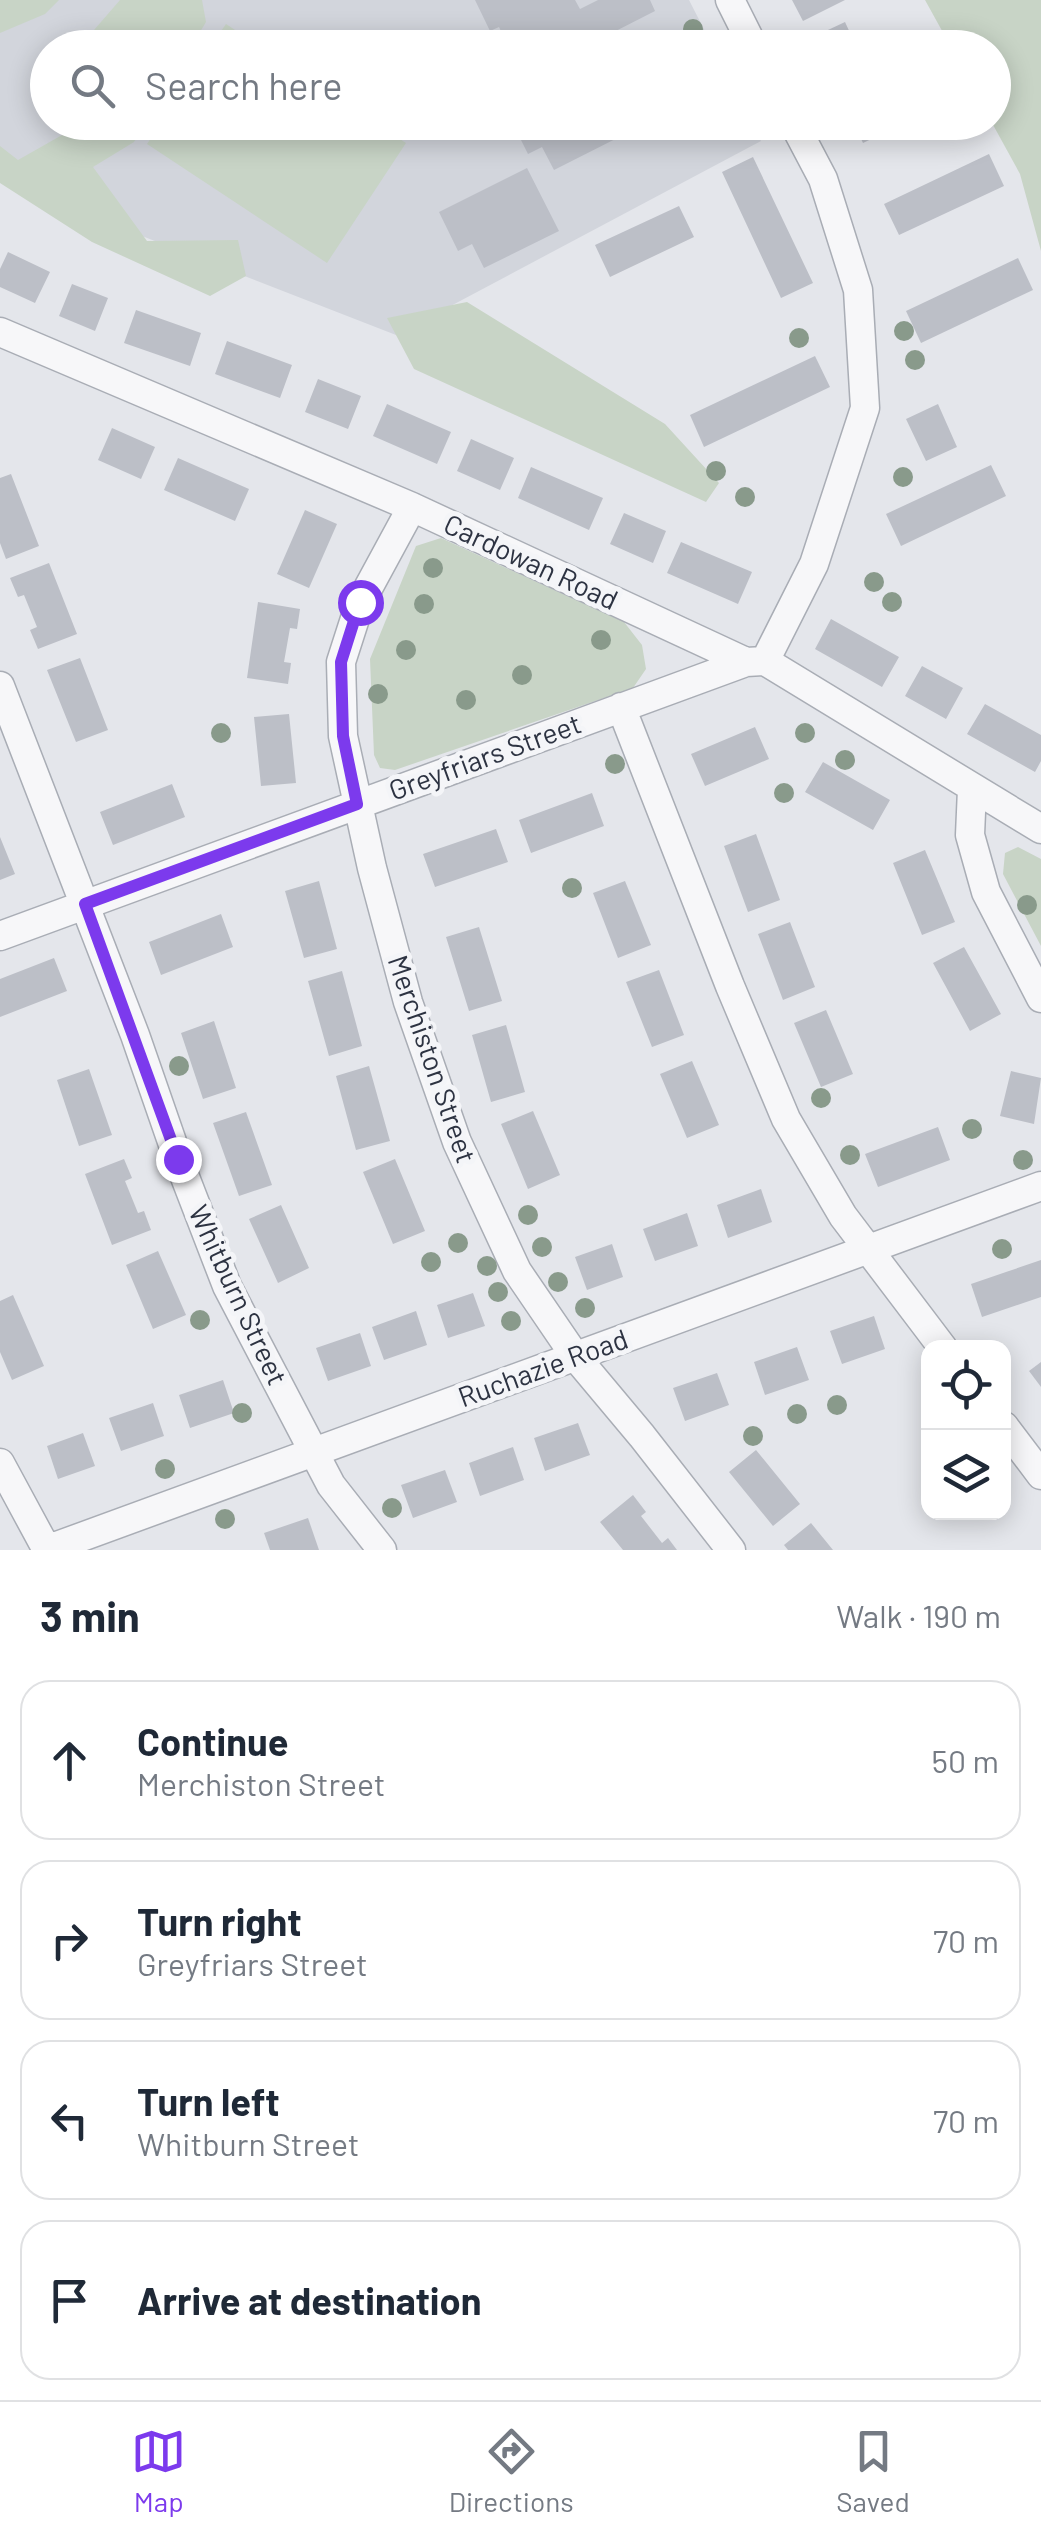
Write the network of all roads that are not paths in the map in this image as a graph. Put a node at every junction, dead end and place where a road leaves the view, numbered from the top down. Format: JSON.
{"nodes":[{"id":1,"x":730,"y":0,"type":"edge"},
{"id":2,"x":745,"y":30,"type":"edge"},
{"id":3,"x":802,"y":140,"type":"edge"},
{"id":4,"x":0,"y":332,"type":"edge"},
{"id":5,"x":412,"y":507,"type":"junction"},
{"id":6,"x":756,"y":662,"type":"junction"},
{"id":7,"x":0,"y":686,"type":"edge"},
{"id":8,"x":621,"y":707,"type":"junction"},
{"id":9,"x":972,"y":789,"type":"junction"},
{"id":10,"x":357,"y":804,"type":"junction"},
{"id":11,"x":1041,"y":829,"type":"edge"},
{"id":12,"x":85,"y":904,"type":"junction"},
{"id":13,"x":0,"y":936,"type":"edge"},
{"id":14,"x":1041,"y":998,"type":"edge"},
{"id":15,"x":1041,"y":1186,"type":"edge"},
{"id":16,"x":866,"y":1249,"type":"junction"},
{"id":17,"x":936,"y":1340,"type":"edge"},
{"id":18,"x":575,"y":1356,"type":"junction"},
{"id":19,"x":1007,"y":1430,"type":"edge"},
{"id":20,"x":314,"y":1453,"type":"junction"},
{"id":21,"x":0,"y":1463,"type":"edge"},
{"id":22,"x":1041,"y":1475,"type":"edge"},
{"id":23,"x":46,"y":1550,"type":"edge"},
{"id":24,"x":382,"y":1550,"type":"edge"},
{"id":25,"x":731,"y":1550,"type":"edge"}],
"edges":[{"from":1,"to":2,"type":"street"},
{"from":3,"to":6,"type":"street"},
{"from":4,"to":5,"type":"street","name":"Cardowan Road"},
{"from":5,"to":6,"type":"street","name":"Cardowan Road"},
{"from":5,"to":10,"type":"street","name":"Merchiston Street"},
{"from":6,"to":8,"type":"street","name":"Greyfriars Street"},
{"from":6,"to":9,"type":"street","name":"Cardowan Road"},
{"from":7,"to":12,"type":"street","name":"Whitburn Street"},
{"from":8,"to":10,"type":"street","name":"Greyfriars Street"},
{"from":8,"to":16,"type":"street"},
{"from":9,"to":11,"type":"street","name":"Cardowan Road"},
{"from":9,"to":14,"type":"street"},
{"from":10,"to":12,"type":"street","name":"Greyfriars Street"},
{"from":10,"to":18,"type":"street","name":"Merchiston Street"},
{"from":12,"to":13,"type":"street","name":"Greyfriars Street"},
{"from":12,"to":20,"type":"street","name":"Whitburn Street"},
{"from":15,"to":16,"type":"street","name":"Ruchazie Road"},
{"from":16,"to":17,"type":"street"},
{"from":16,"to":18,"type":"street","name":"Ruchazie Road"},
{"from":18,"to":20,"type":"street","name":"Ruchazie Road"},
{"from":18,"to":25,"type":"street","name":"Merchiston Street"},
{"from":19,"to":22,"type":"street"},
{"from":20,"to":23,"type":"street","name":"Ruchazie Road"},
{"from":20,"to":24,"type":"street","name":"Whitburn Street"},
{"from":21,"to":23,"type":"street"}]}
